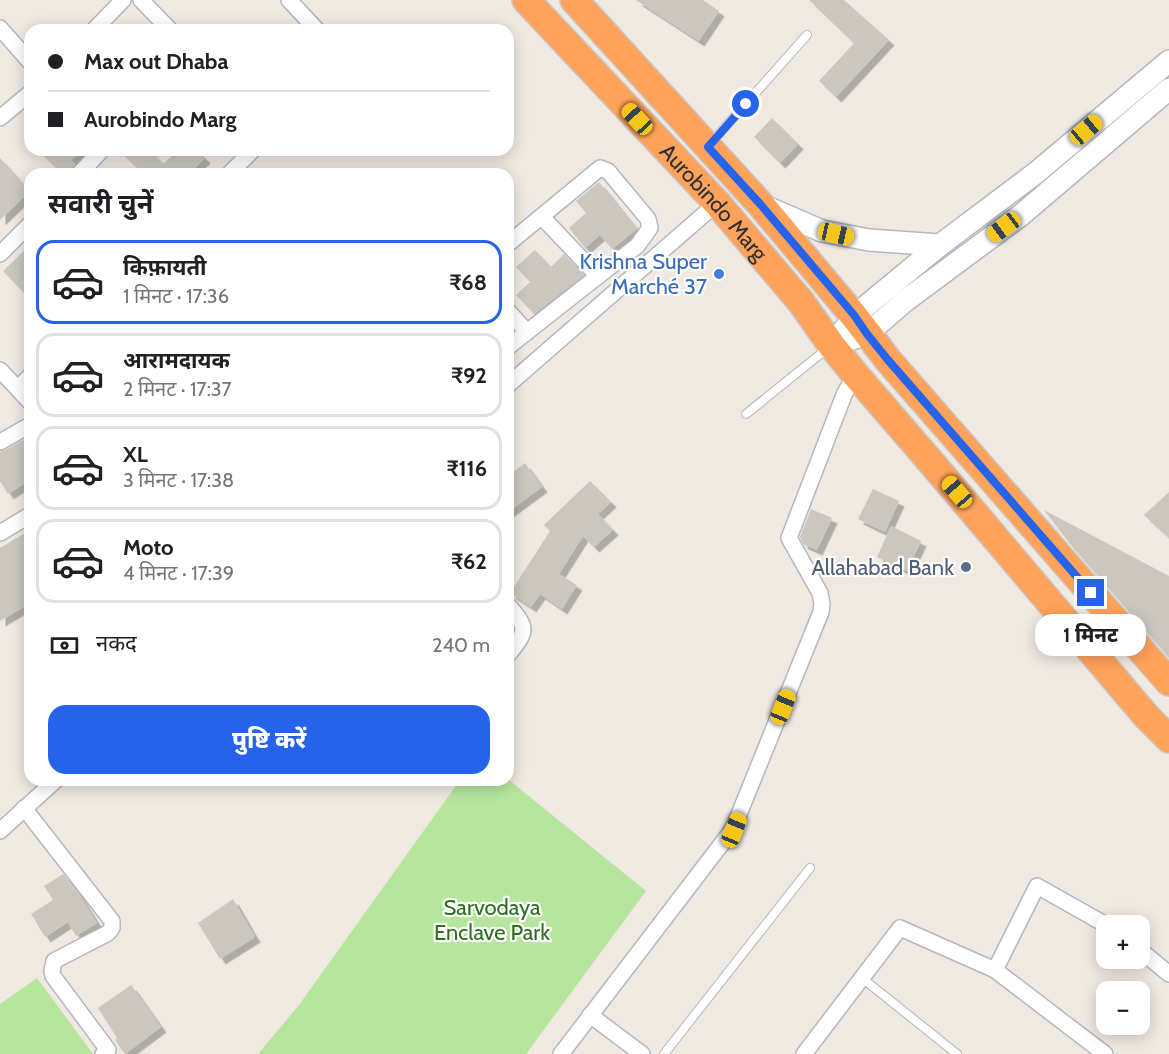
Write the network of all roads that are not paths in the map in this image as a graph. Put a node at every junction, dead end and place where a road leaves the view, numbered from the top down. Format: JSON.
{"nodes":[{"id":1,"x":122,"y":0,"type":"edge"},
{"id":2,"x":141,"y":0,"type":"edge"},
{"id":3,"x":289,"y":0,"type":"edge"},
{"id":4,"x":526,"y":0,"type":"edge"},
{"id":5,"x":574,"y":0,"type":"edge"},
{"id":6,"x":100,"y":24,"type":"edge"},
{"id":7,"x":164,"y":24,"type":"edge"},
{"id":8,"x":311,"y":24,"type":"edge"},
{"id":9,"x":0,"y":28,"type":"edge"},
{"id":10,"x":807,"y":35,"type":"dead end"},
{"id":11,"x":24,"y":55,"type":"edge"},
{"id":12,"x":1169,"y":61,"type":"edge"},
{"id":13,"x":1169,"y":89,"type":"edge"},
{"id":14,"x":24,"y":98,"type":"edge"},
{"id":15,"x":0,"y":118,"type":"edge"},
{"id":16,"x":708,"y":147,"type":"junction"},
{"id":17,"x":96,"y":156,"type":"edge"},
{"id":18,"x":247,"y":156,"type":"edge"},
{"id":19,"x":85,"y":168,"type":"edge"},
{"id":20,"x":235,"y":168,"type":"edge"},
{"id":21,"x":717,"y":203,"type":"junction"},
{"id":22,"x":761,"y":205,"type":"junction"},
{"id":23,"x":542,"y":217,"type":"junction"},
{"id":24,"x":24,"y":230,"type":"edge"},
{"id":25,"x":514,"y":239,"type":"edge"},
{"id":26,"x":940,"y":245,"type":"junction"},
{"id":27,"x":0,"y":254,"type":"edge"},
{"id":28,"x":593,"y":280,"type":"junction"},
{"id":29,"x":604,"y":302,"type":"junction"},
{"id":30,"x":514,"y":318,"type":"edge"},
{"id":31,"x":861,"y":325,"type":"junction"},
{"id":32,"x":527,"y":332,"type":"junction"},
{"id":33,"x":514,"y":342,"type":"edge"},
{"id":34,"x":832,"y":346,"type":"junction"},
{"id":35,"x":0,"y":370,"type":"edge"},
{"id":36,"x":855,"y":374,"type":"junction"},
{"id":37,"x":514,"y":381,"type":"edge"},
{"id":38,"x":24,"y":382,"type":"edge"},
{"id":39,"x":18,"y":388,"type":"junction"},
{"id":40,"x":24,"y":395,"type":"edge"},
{"id":41,"x":747,"y":414,"type":"dead end"},
{"id":42,"x":24,"y":428,"type":"edge"},
{"id":43,"x":0,"y":442,"type":"edge"},
{"id":44,"x":24,"y":519,"type":"edge"},
{"id":45,"x":0,"y":533,"type":"edge"},
{"id":46,"x":514,"y":612,"type":"edge"},
{"id":47,"x":514,"y":648,"type":"edge"},
{"id":48,"x":1169,"y":682,"type":"edge"},
{"id":49,"x":1169,"y":739,"type":"edge"},
{"id":50,"x":49,"y":786,"type":"edge"},
{"id":51,"x":24,"y":808,"type":"junction"},
{"id":52,"x":0,"y":831,"type":"edge"},
{"id":53,"x":810,"y":868,"type":"dead end"},
{"id":54,"x":1096,"y":919,"type":"edge"},
{"id":55,"x":1150,"y":958,"type":"edge"},
{"id":56,"x":995,"y":970,"type":"junction"},
{"id":57,"x":1169,"y":974,"type":"edge"},
{"id":58,"x":862,"y":978,"type":"junction"},
{"id":59,"x":590,"y":1015,"type":"junction"},
{"id":60,"x":812,"y":1051,"type":"edge"},
{"id":61,"x":103,"y":1054,"type":"edge"},
{"id":62,"x":561,"y":1054,"type":"edge"},
{"id":63,"x":642,"y":1054,"type":"edge"},
{"id":64,"x":664,"y":1054,"type":"edge"},
{"id":65,"x":957,"y":1054,"type":"edge"},
{"id":66,"x":1105,"y":1054,"type":"edge"}],
"edges":[{"from":1,"to":6,"type":"street"},
{"from":2,"to":7,"type":"street"},
{"from":3,"to":8,"type":"street"},
{"from":4,"to":21,"type":"highway","name":"Aurobindo Marg"},
{"from":5,"to":16,"type":"highway","name":"Aurobindo Marg"},
{"from":9,"to":11,"type":"street"},
{"from":10,"to":16,"type":"lane"},
{"from":12,"to":26,"type":"main road"},
{"from":13,"to":31,"type":"main road"},
{"from":14,"to":15,"type":"street"},
{"from":16,"to":22,"type":"highway","name":"Aurobindo Marg"},
{"from":17,"to":19,"type":"street"},
{"from":18,"to":20,"type":"street"},
{"from":21,"to":29,"type":"street"},
{"from":21,"to":34,"type":"highway","name":"Aurobindo Marg"},
{"from":22,"to":26,"type":"main road"},
{"from":22,"to":31,"type":"highway","name":"Aurobindo Marg"},
{"from":23,"to":25,"type":"street"},
{"from":23,"to":28,"type":"street"},
{"from":23,"to":28,"type":"street"},
{"from":24,"to":27,"type":"street"},
{"from":26,"to":31,"type":"main road"},
{"from":28,"to":29,"type":"street"},
{"from":28,"to":32,"type":"street"},
{"from":29,"to":37,"type":"street"},
{"from":30,"to":32,"type":"street"},
{"from":31,"to":34,"type":"main road"},
{"from":31,"to":48,"type":"highway","name":"Aurobindo Marg"},
{"from":32,"to":33,"type":"street"},
{"from":34,"to":36,"type":"highway","name":"Aurobindo Marg"},
{"from":34,"to":41,"type":"lane"},
{"from":35,"to":39,"type":"street"},
{"from":36,"to":49,"type":"highway"},
{"from":36,"to":59,"type":"street"},
{"from":38,"to":39,"type":"street"},
{"from":39,"to":40,"type":"street"},
{"from":42,"to":43,"type":"street"},
{"from":44,"to":45,"type":"street"},
{"from":46,"to":47,"type":"street"},
{"from":50,"to":51,"type":"street"},
{"from":51,"to":52,"type":"street"},
{"from":51,"to":61,"type":"street"},
{"from":53,"to":64,"type":"lane"},
{"from":54,"to":56,"type":"street"},
{"from":55,"to":57,"type":"street"},
{"from":56,"to":58,"type":"street"},
{"from":56,"to":66,"type":"street"},
{"from":58,"to":60,"type":"street"},
{"from":58,"to":65,"type":"lane"},
{"from":59,"to":62,"type":"street"},
{"from":59,"to":63,"type":"street"}]}
